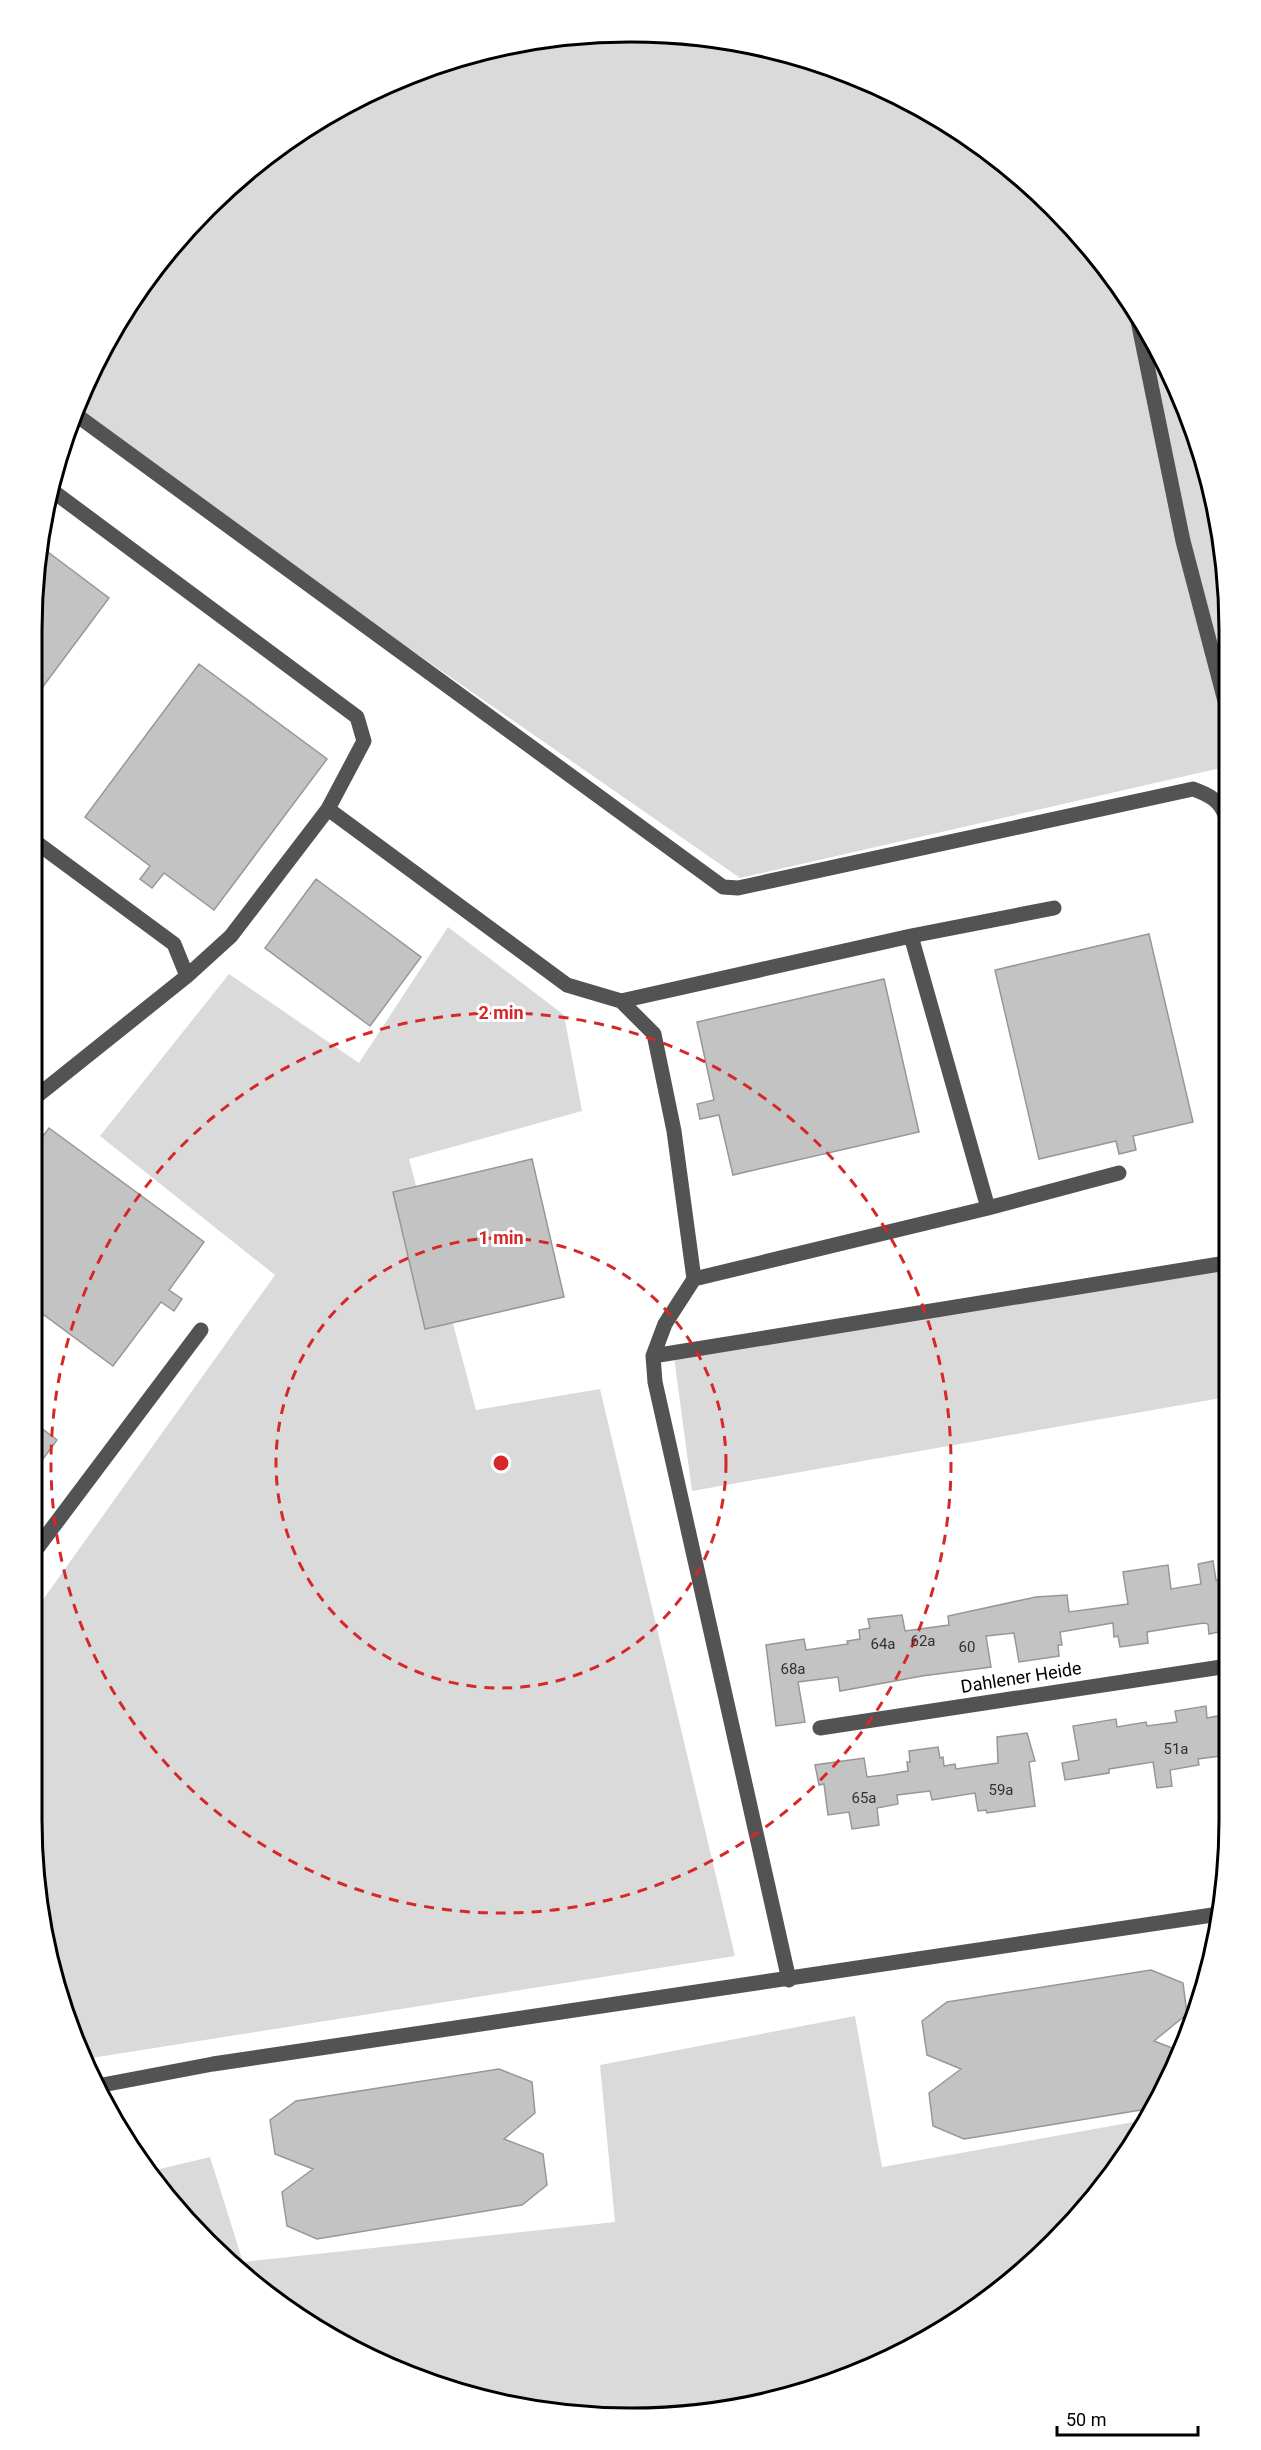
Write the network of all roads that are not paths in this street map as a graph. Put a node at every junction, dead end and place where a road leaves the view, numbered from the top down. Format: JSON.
{"nodes":[{"id":1,"x":1142,"y":340,"type":"edge"},
{"id":2,"x":82,"y":419,"type":"edge"},
{"id":3,"x":58,"y":495,"type":"edge"},
{"id":4,"x":1219,"y":678,"type":"edge"},
{"id":5,"x":1219,"y":805,"type":"edge"},
{"id":6,"x":328,"y":809,"type":"junction"},
{"id":7,"x":42,"y":847,"type":"edge"},
{"id":8,"x":1054,"y":908,"type":"dead end"},
{"id":9,"x":911,"y":936,"type":"junction"},
{"id":10,"x":187,"y":976,"type":"junction"},
{"id":11,"x":621,"y":1001,"type":"junction"},
{"id":12,"x":42,"y":1092,"type":"edge"},
{"id":13,"x":1119,"y":1173,"type":"dead end"},
{"id":14,"x":988,"y":1208,"type":"junction"},
{"id":15,"x":1219,"y":1264,"type":"edge"},
{"id":16,"x":694,"y":1279,"type":"junction"},
{"id":17,"x":201,"y":1330,"type":"dead end"},
{"id":18,"x":653,"y":1356,"type":"junction"},
{"id":19,"x":42,"y":1542,"type":"edge"},
{"id":20,"x":1219,"y":1667,"type":"edge"},
{"id":21,"x":820,"y":1728,"type":"dead end"},
{"id":22,"x":1211,"y":1915,"type":"edge"},
{"id":23,"x":789,"y":1980,"type":"junction"},
{"id":24,"x":107,"y":2088,"type":"edge"}],
"edges":[{"from":1,"to":4,"type":"street"},
{"from":2,"to":5,"type":"street"},
{"from":3,"to":6,"type":"street"},
{"from":6,"to":10,"type":"street"},
{"from":6,"to":11,"type":"street"},
{"from":7,"to":10,"type":"street"},
{"from":8,"to":9,"type":"street"},
{"from":9,"to":11,"type":"street"},
{"from":9,"to":14,"type":"street"},
{"from":10,"to":12,"type":"street"},
{"from":11,"to":16,"type":"street"},
{"from":13,"to":14,"type":"street"},
{"from":14,"to":16,"type":"street"},
{"from":15,"to":18,"type":"street"},
{"from":16,"to":18,"type":"street"},
{"from":17,"to":19,"type":"street"},
{"from":18,"to":23,"type":"street"},
{"from":20,"to":21,"type":"street","name":"Dahlener Heide"},
{"from":22,"to":23,"type":"street"},
{"from":23,"to":24,"type":"street"}]}
